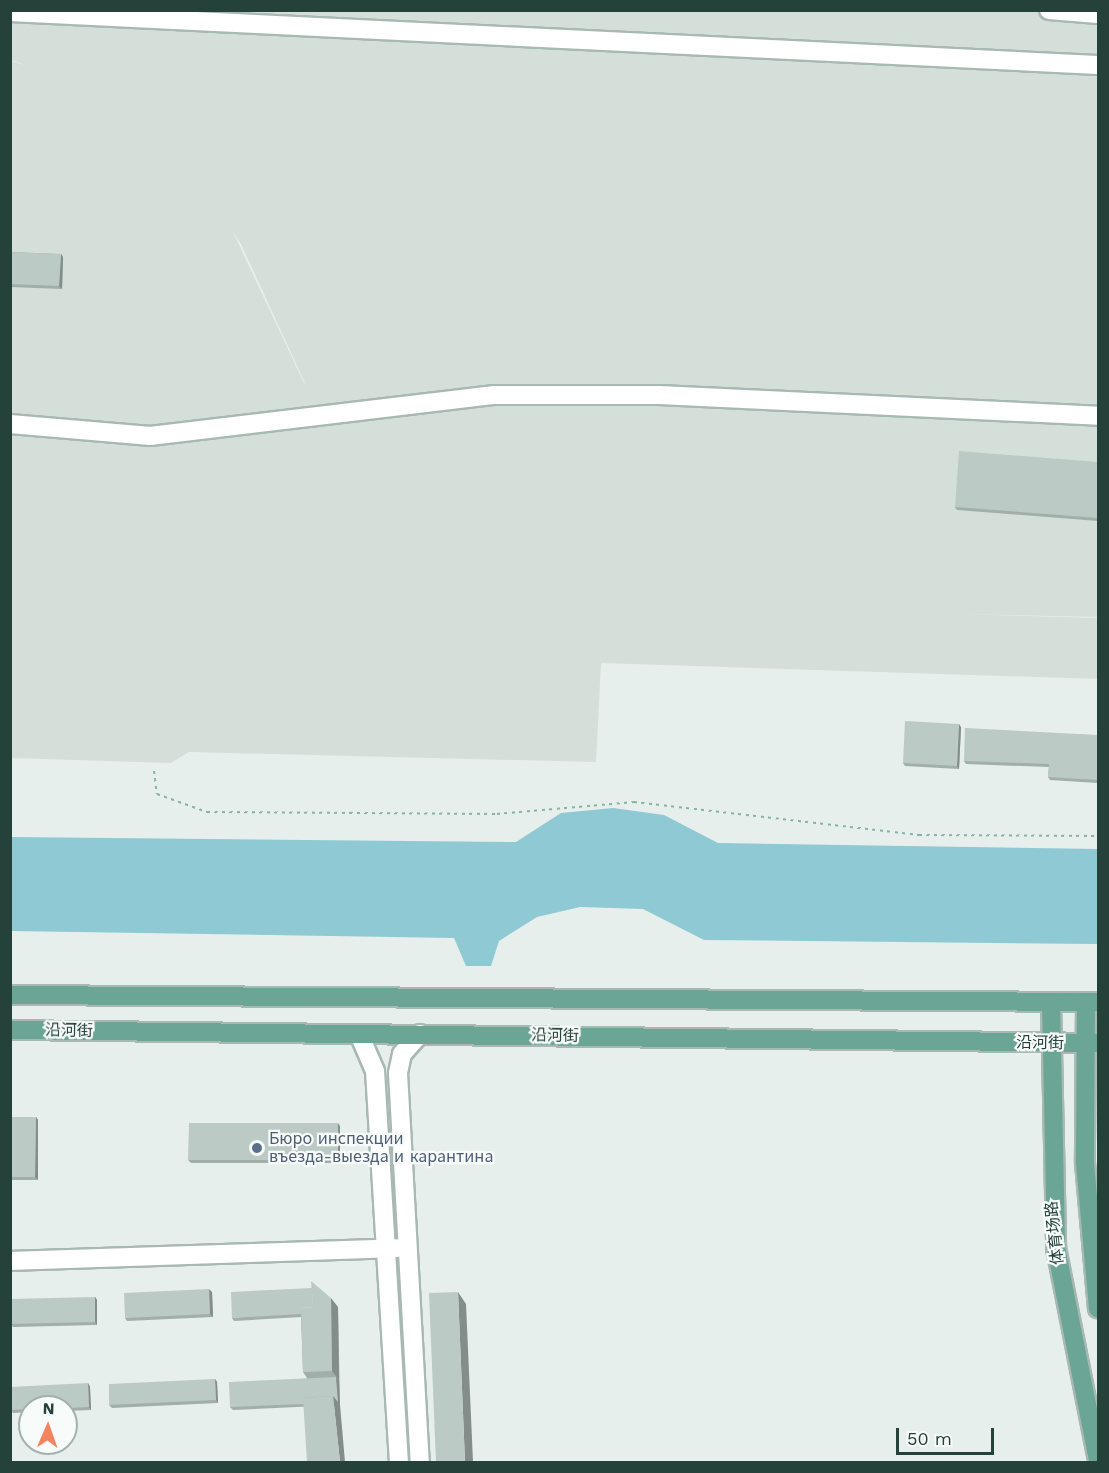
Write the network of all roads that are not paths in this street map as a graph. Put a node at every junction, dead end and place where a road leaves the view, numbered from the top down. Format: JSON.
{"nodes":[{"id":1,"x":1049,"y":10,"type":"edge"},
{"id":2,"x":10,"y":12,"type":"edge"},
{"id":3,"x":1098,"y":14,"type":"edge"},
{"id":4,"x":1098,"y":65,"type":"edge"},
{"id":5,"x":1098,"y":416,"type":"edge"},
{"id":6,"x":10,"y":424,"type":"edge"},
{"id":7,"x":10,"y":995,"type":"edge"},
{"id":8,"x":1051,"y":1002,"type":"junction"},
{"id":9,"x":1092,"y":1002,"type":"edge"},
{"id":10,"x":10,"y":1030,"type":"edge"},
{"id":11,"x":359,"y":1034,"type":"junction"},
{"id":12,"x":420,"y":1035,"type":"junction"},
{"id":13,"x":1050,"y":1043,"type":"junction"},
{"id":14,"x":1091,"y":1043,"type":"edge"},
{"id":15,"x":408,"y":1248,"type":"junction"},
{"id":16,"x":386,"y":1249,"type":"junction"},
{"id":17,"x":10,"y":1261,"type":"edge"},
{"id":18,"x":1098,"y":1308,"type":"edge"},
{"id":19,"x":1098,"y":1460,"type":"edge"},
{"id":20,"x":399,"y":1462,"type":"edge"},
{"id":21,"x":420,"y":1462,"type":"edge"}],
"edges":[{"from":1,"to":3,"type":"street"},
{"from":2,"to":4,"type":"street"},
{"from":5,"to":6,"type":"street"},
{"from":7,"to":8,"type":"main road"},
{"from":8,"to":9,"type":"main road"},
{"from":8,"to":13,"type":"main road","name":"体育场路"},
{"from":9,"to":14,"type":"main road"},
{"from":10,"to":11,"type":"main road","name":"沿河街"},
{"from":11,"to":12,"type":"main road","name":"沿河街"},
{"from":11,"to":16,"type":"street"},
{"from":12,"to":13,"type":"main road","name":"沿河街"},
{"from":12,"to":15,"type":"street"},
{"from":13,"to":14,"type":"main road","name":"沿河街"},
{"from":13,"to":19,"type":"main road","name":"体育场路"},
{"from":14,"to":18,"type":"main road"},
{"from":15,"to":16,"type":"street"},
{"from":15,"to":21,"type":"street"},
{"from":16,"to":17,"type":"street"},
{"from":16,"to":20,"type":"street"}]}
